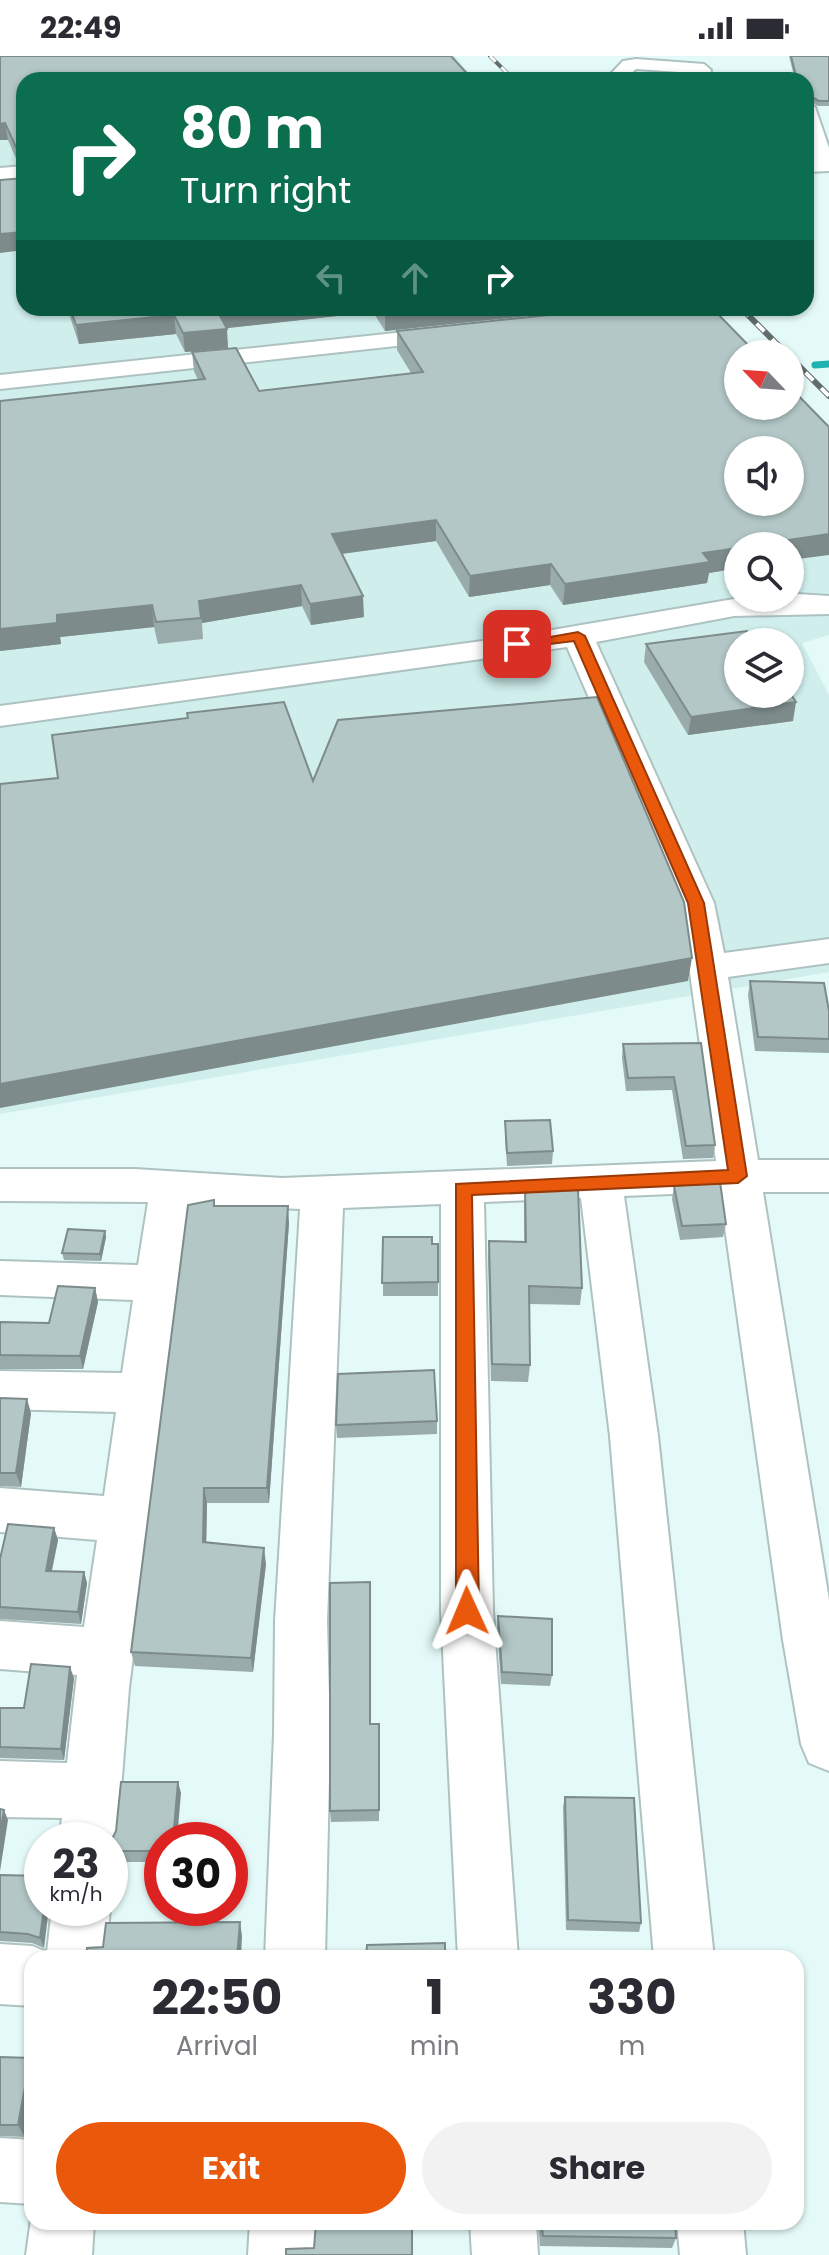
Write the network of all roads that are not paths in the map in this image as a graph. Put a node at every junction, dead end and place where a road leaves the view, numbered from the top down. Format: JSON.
{"nodes":[{"id":1,"x":625,"y":68,"type":"edge"},
{"id":2,"x":702,"y":72,"type":"edge"},
{"id":3,"x":814,"y":132,"type":"edge"},
{"id":4,"x":814,"y":166,"type":"edge"},
{"id":5,"x":475,"y":332,"type":"edge"},
{"id":6,"x":0,"y":382,"type":"edge"},
{"id":7,"x":829,"y":605,"type":"edge"},
{"id":8,"x":578,"y":636,"type":"junction"},
{"id":9,"x":0,"y":716,"type":"edge"},
{"id":10,"x":828,"y":953,"type":"edge"},
{"id":11,"x":707,"y":968,"type":"junction"},
{"id":12,"x":738,"y":1176,"type":"junction"},
{"id":13,"x":829,"y":1176,"type":"edge"},
{"id":14,"x":601,"y":1183,"type":"junction"},
{"id":15,"x":0,"y":1185,"type":"edge"},
{"id":16,"x":171,"y":1188,"type":"junction"},
{"id":17,"x":462,"y":1188,"type":"junction"},
{"id":18,"x":322,"y":1192,"type":"junction"},
{"id":19,"x":0,"y":1278,"type":"edge"},
{"id":20,"x":158,"y":1283,"type":"junction"},
{"id":21,"x":0,"y":1390,"type":"edge"},
{"id":22,"x":143,"y":1393,"type":"junction"},
{"id":23,"x":0,"y":1510,"type":"edge"},
{"id":24,"x":124,"y":1520,"type":"junction"},
{"id":25,"x":0,"y":1645,"type":"edge"},
{"id":26,"x":107,"y":1653,"type":"junction"},
{"id":27,"x":829,"y":1744,"type":"edge"},
{"id":28,"x":0,"y":1789,"type":"edge"},
{"id":29,"x":90,"y":1815,"type":"edge"},
{"id":30,"x":79,"y":1926,"type":"edge"},
{"id":31,"x":77,"y":1950,"type":"edge"},
{"id":32,"x":295,"y":1950,"type":"edge"},
{"id":33,"x":488,"y":1950,"type":"edge"},
{"id":34,"x":683,"y":1950,"type":"edge"},
{"id":35,"x":0,"y":1974,"type":"edge"},
{"id":36,"x":24,"y":1976,"type":"edge"},
{"id":37,"x":0,"y":2170,"type":"edge"},
{"id":38,"x":24,"y":2172,"type":"edge"},
{"id":39,"x":61,"y":2230,"type":"edge"},
{"id":40,"x":283,"y":2230,"type":"edge"},
{"id":41,"x":503,"y":2230,"type":"edge"},
{"id":42,"x":711,"y":2230,"type":"edge"},
{"id":43,"x":59,"y":2255,"type":"edge"},
{"id":44,"x":281,"y":2255,"type":"edge"},
{"id":45,"x":505,"y":2255,"type":"edge"},
{"id":46,"x":713,"y":2255,"type":"edge"}],
"edges":[{"from":1,"to":2,"type":"street"},
{"from":3,"to":4,"type":"street"},
{"from":5,"to":6,"type":"street"},
{"from":7,"to":8,"type":"street"},
{"from":8,"to":9,"type":"street"},
{"from":8,"to":11,"type":"street"},
{"from":10,"to":11,"type":"street"},
{"from":11,"to":12,"type":"street"},
{"from":12,"to":13,"type":"street"},
{"from":12,"to":14,"type":"street"},
{"from":12,"to":27,"type":"street"},
{"from":14,"to":17,"type":"street"},
{"from":14,"to":34,"type":"street"},
{"from":15,"to":16,"type":"street"},
{"from":16,"to":18,"type":"street"},
{"from":16,"to":20,"type":"street"},
{"from":17,"to":18,"type":"street"},
{"from":17,"to":33,"type":"street"},
{"from":18,"to":32,"type":"street"},
{"from":19,"to":20,"type":"street"},
{"from":20,"to":22,"type":"street"},
{"from":21,"to":22,"type":"street"},
{"from":22,"to":24,"type":"street"},
{"from":23,"to":24,"type":"street"},
{"from":24,"to":26,"type":"street"},
{"from":25,"to":26,"type":"street"},
{"from":26,"to":29,"type":"street"},
{"from":28,"to":29,"type":"street"},
{"from":30,"to":31,"type":"street"},
{"from":35,"to":36,"type":"street"},
{"from":37,"to":38,"type":"street"},
{"from":39,"to":43,"type":"street"},
{"from":40,"to":44,"type":"street"},
{"from":41,"to":45,"type":"street"},
{"from":42,"to":46,"type":"street"}]}
